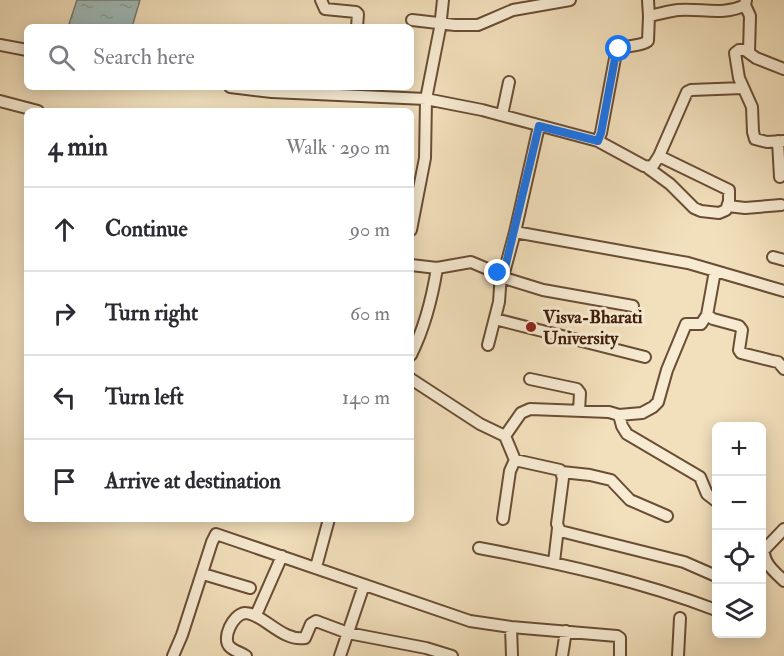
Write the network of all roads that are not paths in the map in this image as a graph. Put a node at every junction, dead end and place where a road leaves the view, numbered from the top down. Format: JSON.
{"nodes":[{"id":1,"x":321,"y":0,"type":"edge"},
{"id":2,"x":443,"y":0,"type":"edge"},
{"id":3,"x":570,"y":0,"type":"edge"},
{"id":4,"x":648,"y":0,"type":"edge"},
{"id":5,"x":745,"y":2,"type":"edge"},
{"id":6,"x":650,"y":16,"type":"junction"},
{"id":7,"x":412,"y":20,"type":"dead end"},
{"id":8,"x":440,"y":23,"type":"junction"},
{"id":9,"x":357,"y":24,"type":"edge"},
{"id":10,"x":0,"y":45,"type":"edge"},
{"id":11,"x":24,"y":49,"type":"edge"},
{"id":12,"x":749,"y":52,"type":"junction"},
{"id":13,"x":784,"y":69,"type":"edge"},
{"id":14,"x":509,"y":82,"type":"dead end"},
{"id":15,"x":742,"y":88,"type":"junction"},
{"id":16,"x":255,"y":90,"type":"edge"},
{"id":17,"x":349,"y":92,"type":"edge"},
{"id":18,"x":426,"y":99,"type":"junction"},
{"id":19,"x":0,"y":101,"type":"edge"},
{"id":20,"x":27,"y":108,"type":"edge"},
{"id":21,"x":502,"y":115,"type":"junction"},
{"id":22,"x":539,"y":126,"type":"junction"},
{"id":23,"x":598,"y":141,"type":"junction"},
{"id":24,"x":781,"y":141,"type":"edge"},
{"id":25,"x":659,"y":156,"type":"junction"},
{"id":26,"x":648,"y":168,"type":"junction"},
{"id":27,"x":780,"y":177,"type":"dead end"},
{"id":28,"x":781,"y":205,"type":"dead end"},
{"id":29,"x":728,"y":206,"type":"junction"},
{"id":30,"x":414,"y":215,"type":"edge"},
{"id":31,"x":515,"y":232,"type":"junction"},
{"id":32,"x":414,"y":265,"type":"edge"},
{"id":33,"x":437,"y":268,"type":"junction"},
{"id":34,"x":715,"y":271,"type":"junction"},
{"id":35,"x":501,"y":275,"type":"junction"},
{"id":36,"x":784,"y":291,"type":"edge"},
{"id":37,"x":633,"y":306,"type":"dead end"},
{"id":38,"x":707,"y":315,"type":"junction"},
{"id":39,"x":495,"y":319,"type":"junction"},
{"id":40,"x":488,"y":345,"type":"dead end"},
{"id":41,"x":414,"y":349,"type":"edge"},
{"id":42,"x":645,"y":357,"type":"dead end"},
{"id":43,"x":784,"y":369,"type":"edge"},
{"id":44,"x":530,"y":379,"type":"dead end"},
{"id":45,"x":414,"y":381,"type":"edge"},
{"id":46,"x":579,"y":411,"type":"junction"},
{"id":47,"x":619,"y":415,"type":"junction"},
{"id":48,"x":505,"y":436,"type":"junction"},
{"id":49,"x":515,"y":460,"type":"junction"},
{"id":50,"x":562,"y":472,"type":"junction"},
{"id":51,"x":712,"y":498,"type":"edge"},
{"id":52,"x":668,"y":516,"type":"dead end"},
{"id":53,"x":503,"y":519,"type":"dead end"},
{"id":54,"x":328,"y":522,"type":"edge"},
{"id":55,"x":558,"y":528,"type":"junction"},
{"id":56,"x":784,"y":529,"type":"edge"},
{"id":57,"x":766,"y":546,"type":"edge"},
{"id":58,"x":479,"y":548,"type":"dead end"},
{"id":59,"x":282,"y":556,"type":"junction"},
{"id":60,"x":554,"y":562,"type":"junction"},
{"id":61,"x":766,"y":562,"type":"edge"},
{"id":62,"x":316,"y":567,"type":"junction"},
{"id":63,"x":202,"y":574,"type":"junction"},
{"id":64,"x":712,"y":574,"type":"edge"},
{"id":65,"x":784,"y":580,"type":"edge"},
{"id":66,"x":364,"y":585,"type":"junction"},
{"id":67,"x":250,"y":588,"type":"dead end"},
{"id":68,"x":712,"y":608,"type":"edge"},
{"id":69,"x":256,"y":615,"type":"junction"},
{"id":70,"x":680,"y":618,"type":"dead end"},
{"id":71,"x":511,"y":627,"type":"junction"},
{"id":72,"x":566,"y":631,"type":"junction"},
{"id":73,"x":348,"y":633,"type":"junction"},
{"id":74,"x":173,"y":656,"type":"edge"},
{"id":75,"x":246,"y":656,"type":"edge"},
{"id":76,"x":340,"y":656,"type":"edge"},
{"id":77,"x":452,"y":656,"type":"edge"},
{"id":78,"x":513,"y":656,"type":"edge"},
{"id":79,"x":562,"y":656,"type":"edge"},
{"id":80,"x":620,"y":656,"type":"edge"},
{"id":81,"x":678,"y":656,"type":"edge"}],
"edges":[{"from":1,"to":9,"type":"street"},
{"from":2,"to":8,"type":"street"},
{"from":3,"to":8,"type":"street"},
{"from":4,"to":6,"type":"street"},
{"from":5,"to":6,"type":"street"},
{"from":5,"to":12,"type":"street"},
{"from":6,"to":23,"type":"street"},
{"from":7,"to":8,"type":"street"},
{"from":8,"to":18,"type":"street"},
{"from":10,"to":11,"type":"street"},
{"from":12,"to":13,"type":"street"},
{"from":12,"to":15,"type":"street"},
{"from":14,"to":21,"type":"street"},
{"from":15,"to":24,"type":"street"},
{"from":15,"to":25,"type":"street"},
{"from":16,"to":17,"type":"street"},
{"from":17,"to":18,"type":"street"},
{"from":18,"to":21,"type":"street"},
{"from":18,"to":30,"type":"street"},
{"from":19,"to":20,"type":"street"},
{"from":21,"to":22,"type":"street"},
{"from":22,"to":23,"type":"street"},
{"from":22,"to":31,"type":"street"},
{"from":23,"to":26,"type":"street"},
{"from":24,"to":27,"type":"street"},
{"from":25,"to":26,"type":"street"},
{"from":25,"to":29,"type":"street"},
{"from":26,"to":29,"type":"street"},
{"from":28,"to":29,"type":"street"},
{"from":31,"to":34,"type":"street"},
{"from":31,"to":35,"type":"street"},
{"from":32,"to":33,"type":"street"},
{"from":33,"to":35,"type":"street"},
{"from":33,"to":41,"type":"street"},
{"from":34,"to":36,"type":"street"},
{"from":34,"to":38,"type":"street"},
{"from":35,"to":37,"type":"street"},
{"from":35,"to":39,"type":"street"},
{"from":38,"to":43,"type":"street"},
{"from":38,"to":47,"type":"street"},
{"from":39,"to":40,"type":"street"},
{"from":39,"to":42,"type":"street"},
{"from":44,"to":46,"type":"street"},
{"from":45,"to":48,"type":"street"},
{"from":46,"to":47,"type":"street"},
{"from":46,"to":48,"type":"street"},
{"from":47,"to":51,"type":"street"},
{"from":48,"to":49,"type":"street"},
{"from":49,"to":50,"type":"street"},
{"from":49,"to":53,"type":"street"},
{"from":50,"to":52,"type":"street"},
{"from":50,"to":55,"type":"street"},
{"from":54,"to":62,"type":"street"},
{"from":55,"to":60,"type":"street"},
{"from":55,"to":64,"type":"street"},
{"from":56,"to":57,"type":"street"},
{"from":58,"to":60,"type":"street"},
{"from":59,"to":62,"type":"street"},
{"from":59,"to":63,"type":"street"},
{"from":59,"to":69,"type":"street"},
{"from":60,"to":68,"type":"street"},
{"from":61,"to":65,"type":"street"},
{"from":62,"to":66,"type":"street"},
{"from":63,"to":67,"type":"street"},
{"from":63,"to":74,"type":"street"},
{"from":66,"to":71,"type":"street"},
{"from":66,"to":73,"type":"street"},
{"from":69,"to":73,"type":"street"},
{"from":69,"to":75,"type":"street"},
{"from":70,"to":81,"type":"street"},
{"from":71,"to":72,"type":"street"},
{"from":71,"to":78,"type":"street"},
{"from":72,"to":79,"type":"street"},
{"from":72,"to":80,"type":"street"},
{"from":73,"to":76,"type":"street"},
{"from":73,"to":77,"type":"street"}]}
